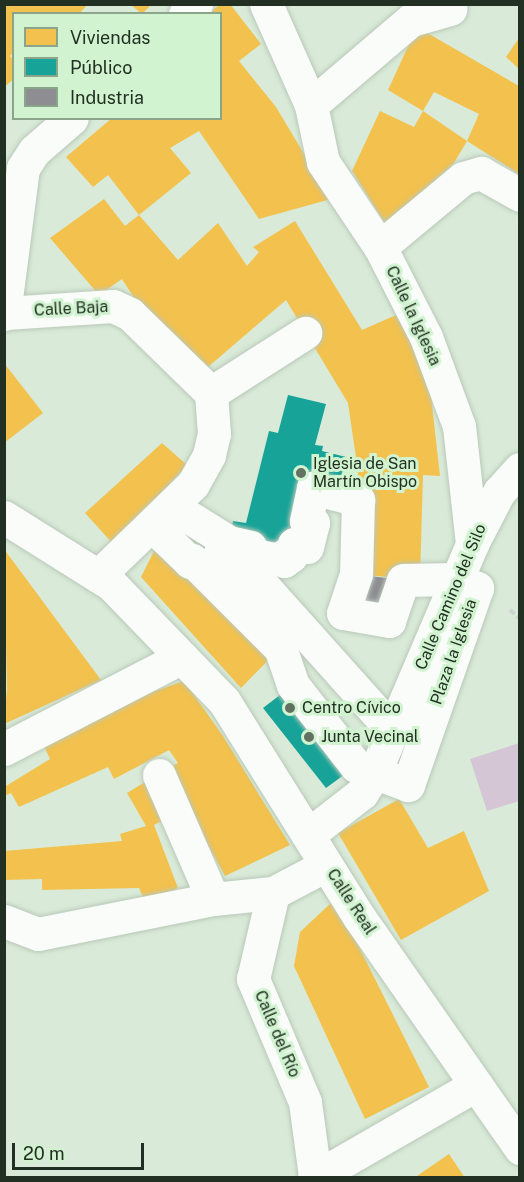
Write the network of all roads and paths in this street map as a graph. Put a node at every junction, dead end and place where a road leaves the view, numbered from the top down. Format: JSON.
{"nodes":[{"id":1,"x":266,"y":4,"type":"edge"},
{"id":2,"x":450,"y":9,"type":"dead end"},
{"id":3,"x":311,"y":105,"type":"junction"},
{"id":4,"x":70,"y":120,"type":"edge"},
{"id":5,"x":519,"y":195,"type":"edge"},
{"id":6,"x":380,"y":247,"type":"junction"},
{"id":7,"x":5,"y":313,"type":"edge"},
{"id":8,"x":305,"y":333,"type":"dead end"},
{"id":9,"x":211,"y":393,"type":"junction"},
{"id":10,"x":519,"y":469,"type":"edge"},
{"id":11,"x":4,"y":517,"type":"edge"},
{"id":12,"x":170,"y":518,"type":"junction"},
{"id":13,"x":472,"y":544,"type":"junction"},
{"id":14,"x":98,"y":576,"type":"junction"},
{"id":15,"x":455,"y":579,"type":"junction"},
{"id":16,"x":182,"y":657,"type":"junction"},
{"id":17,"x":394,"y":732,"type":"junction"},
{"id":18,"x":4,"y":749,"type":"edge"},
{"id":19,"x":374,"y":774,"type":"junction"},
{"id":20,"x":159,"y":775,"type":"dead end"},
{"id":21,"x":308,"y":835,"type":"junction"},
{"id":22,"x":326,"y":865,"type":"junction"},
{"id":23,"x":273,"y":892,"type":"junction"},
{"id":24,"x":213,"y":899,"type":"junction"},
{"id":25,"x":4,"y":921,"type":"edge"},
{"id":26,"x":476,"y":1085,"type":"junction"},
{"id":27,"x":519,"y":1148,"type":"edge"},
{"id":28,"x":315,"y":1177,"type":"edge"}],
"edges":[{"from":1,"to":3,"type":"street","name":"Calle la Iglesia"},
{"from":2,"to":3,"type":"street"},
{"from":3,"to":6,"type":"street","name":"Calle la Iglesia"},
{"from":4,"to":7,"type":"street"},
{"from":5,"to":6,"type":"street"},
{"from":6,"to":13,"type":"street","name":"Calle la Iglesia"},
{"from":7,"to":9,"type":"street","name":"Calle Baja"},
{"from":8,"to":9,"type":"street"},
{"from":9,"to":12,"type":"street"},
{"from":10,"to":13,"type":"street","name":"Calle Camino del Silo"},
{"from":11,"to":14,"type":"street","name":"Calle Real"},
{"from":12,"to":14,"type":"street"},
{"from":12,"to":15,"type":"street","name":"Plaza la Iglesia"},
{"from":12,"to":17,"type":"street"},
{"from":12,"to":19,"type":"street","name":"Plaza la Iglesia"},
{"from":13,"to":15,"type":"street","name":"Calle Camino del Silo"},
{"from":14,"to":16,"type":"street","name":"Calle Real"},
{"from":15,"to":17,"type":"street","name":"Calle Camino del Silo"},
{"from":15,"to":19,"type":"street","name":"Plaza la Iglesia"},
{"from":16,"to":18,"type":"street"},
{"from":16,"to":21,"type":"street","name":"Calle Real"},
{"from":17,"to":19,"type":"street","name":"Calle Camino del Silo"},
{"from":19,"to":21,"type":"street","name":"Calle Camino del Silo"},
{"from":20,"to":24,"type":"street"},
{"from":21,"to":22,"type":"street","name":"Calle Real"},
{"from":22,"to":23,"type":"street"},
{"from":22,"to":26,"type":"street","name":"Calle Real"},
{"from":23,"to":24,"type":"street"},
{"from":23,"to":28,"type":"street","name":"Calle del Río"},
{"from":24,"to":25,"type":"street"},
{"from":26,"to":27,"type":"street","name":"Calle Real"},
{"from":26,"to":28,"type":"street","name":"Calle del Río"}]}
